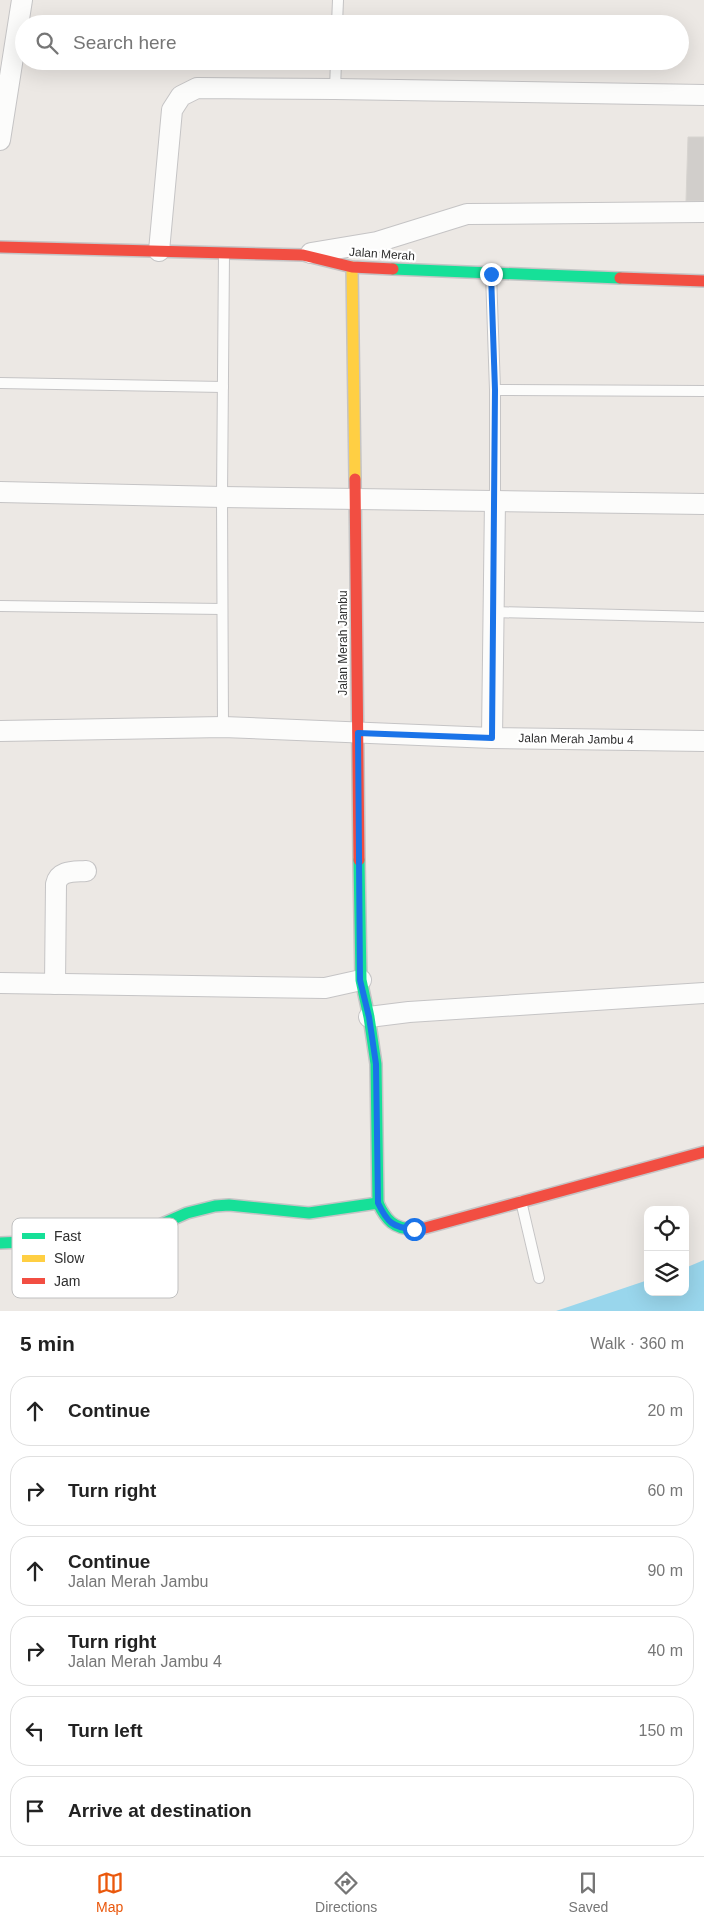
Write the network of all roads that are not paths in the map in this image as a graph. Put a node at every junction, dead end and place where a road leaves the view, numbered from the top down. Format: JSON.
{"nodes":[{"id":1,"x":22,"y":0,"type":"edge"},
{"id":2,"x":338,"y":0,"type":"edge"},
{"id":3,"x":20,"y":15,"type":"edge"},
{"id":4,"x":337,"y":15,"type":"edge"},
{"id":5,"x":15,"y":45,"type":"edge"},
{"id":6,"x":336,"y":70,"type":"edge"},
{"id":7,"x":335,"y":89,"type":"junction"},
{"id":8,"x":704,"y":95,"type":"edge"},
{"id":9,"x":0,"y":140,"type":"edge"},
{"id":10,"x":704,"y":212,"type":"edge"},
{"id":11,"x":0,"y":247,"type":"edge"},
{"id":12,"x":159,"y":251,"type":"junction"},
{"id":13,"x":224,"y":253,"type":"junction"},
{"id":14,"x":303,"y":255,"type":"junction"},
{"id":15,"x":352,"y":267,"type":"junction"},
{"id":16,"x":491,"y":274,"type":"junction"},
{"id":17,"x":704,"y":281,"type":"edge"},
{"id":18,"x":0,"y":383,"type":"edge"},
{"id":19,"x":223,"y":387,"type":"junction"},
{"id":20,"x":495,"y":390,"type":"junction"},
{"id":21,"x":704,"y":391,"type":"edge"},
{"id":22,"x":0,"y":492,"type":"edge"},
{"id":23,"x":222,"y":497,"type":"junction"},
{"id":24,"x":356,"y":498,"type":"junction"},
{"id":25,"x":495,"y":500,"type":"junction"},
{"id":26,"x":704,"y":504,"type":"edge"},
{"id":27,"x":0,"y":606,"type":"edge"},
{"id":28,"x":222,"y":609,"type":"junction"},
{"id":29,"x":494,"y":612,"type":"junction"},
{"id":30,"x":704,"y":617,"type":"edge"},
{"id":31,"x":223,"y":728,"type":"junction"},
{"id":32,"x":0,"y":730,"type":"edge"},
{"id":33,"x":358,"y":733,"type":"junction"},
{"id":34,"x":492,"y":738,"type":"junction"},
{"id":35,"x":704,"y":741,"type":"edge"},
{"id":36,"x":86,"y":871,"type":"dead end"},
{"id":37,"x":360,"y":980,"type":"junction"},
{"id":38,"x":0,"y":983,"type":"edge"},
{"id":39,"x":56,"y":984,"type":"junction"},
{"id":40,"x":704,"y":993,"type":"edge"},
{"id":41,"x":369,"y":1017,"type":"junction"},
{"id":42,"x":704,"y":1152,"type":"edge"},
{"id":43,"x":521,"y":1201,"type":"junction"},
{"id":44,"x":378,"y":1203,"type":"junction"},
{"id":45,"x":176,"y":1218,"type":"edge"},
{"id":46,"x":539,"y":1278,"type":"dead end"}],
"edges":[{"from":1,"to":3,"type":"street"},
{"from":2,"to":4,"type":"lane"},
{"from":5,"to":9,"type":"street"},
{"from":6,"to":7,"type":"lane"},
{"from":7,"to":8,"type":"street"},
{"from":7,"to":12,"type":"street"},
{"from":10,"to":14,"type":"street"},
{"from":11,"to":12,"type":"street","name":"Jalan Merah"},
{"from":12,"to":13,"type":"street","name":"Jalan Merah"},
{"from":13,"to":14,"type":"street","name":"Jalan Merah"},
{"from":13,"to":19,"type":"lane"},
{"from":14,"to":15,"type":"street","name":"Jalan Merah"},
{"from":15,"to":16,"type":"street","name":"Jalan Merah"},
{"from":15,"to":24,"type":"street","name":"Jalan Merah Jambu"},
{"from":16,"to":17,"type":"street","name":"Jalan Merah"},
{"from":16,"to":20,"type":"lane"},
{"from":18,"to":19,"type":"lane"},
{"from":19,"to":23,"type":"lane"},
{"from":20,"to":21,"type":"lane"},
{"from":20,"to":25,"type":"lane"},
{"from":22,"to":23,"type":"street"},
{"from":23,"to":24,"type":"street"},
{"from":23,"to":28,"type":"lane"},
{"from":24,"to":25,"type":"street"},
{"from":24,"to":33,"type":"street","name":"Jalan Merah Jambu"},
{"from":25,"to":26,"type":"street"},
{"from":25,"to":29,"type":"street"},
{"from":27,"to":28,"type":"lane"},
{"from":28,"to":31,"type":"lane"},
{"from":29,"to":30,"type":"lane"},
{"from":29,"to":34,"type":"street"},
{"from":31,"to":32,"type":"street","name":"Jalan Merah Jambu 4"},
{"from":31,"to":33,"type":"street","name":"Jalan Merah Jambu 4"},
{"from":33,"to":34,"type":"street","name":"Jalan Merah Jambu 4"},
{"from":33,"to":37,"type":"street","name":"Jalan Merah Jambu"},
{"from":34,"to":35,"type":"street","name":"Jalan Merah Jambu 4"},
{"from":36,"to":39,"type":"street"},
{"from":37,"to":39,"type":"street"},
{"from":37,"to":41,"type":"street","name":"Jalan Merah Jambu"},
{"from":38,"to":39,"type":"street"},
{"from":40,"to":41,"type":"street"},
{"from":41,"to":44,"type":"street","name":"Jalan Merah Jambu"},
{"from":42,"to":43,"type":"street"},
{"from":43,"to":44,"type":"street"},
{"from":43,"to":46,"type":"lane"},
{"from":44,"to":45,"type":"street"}]}
